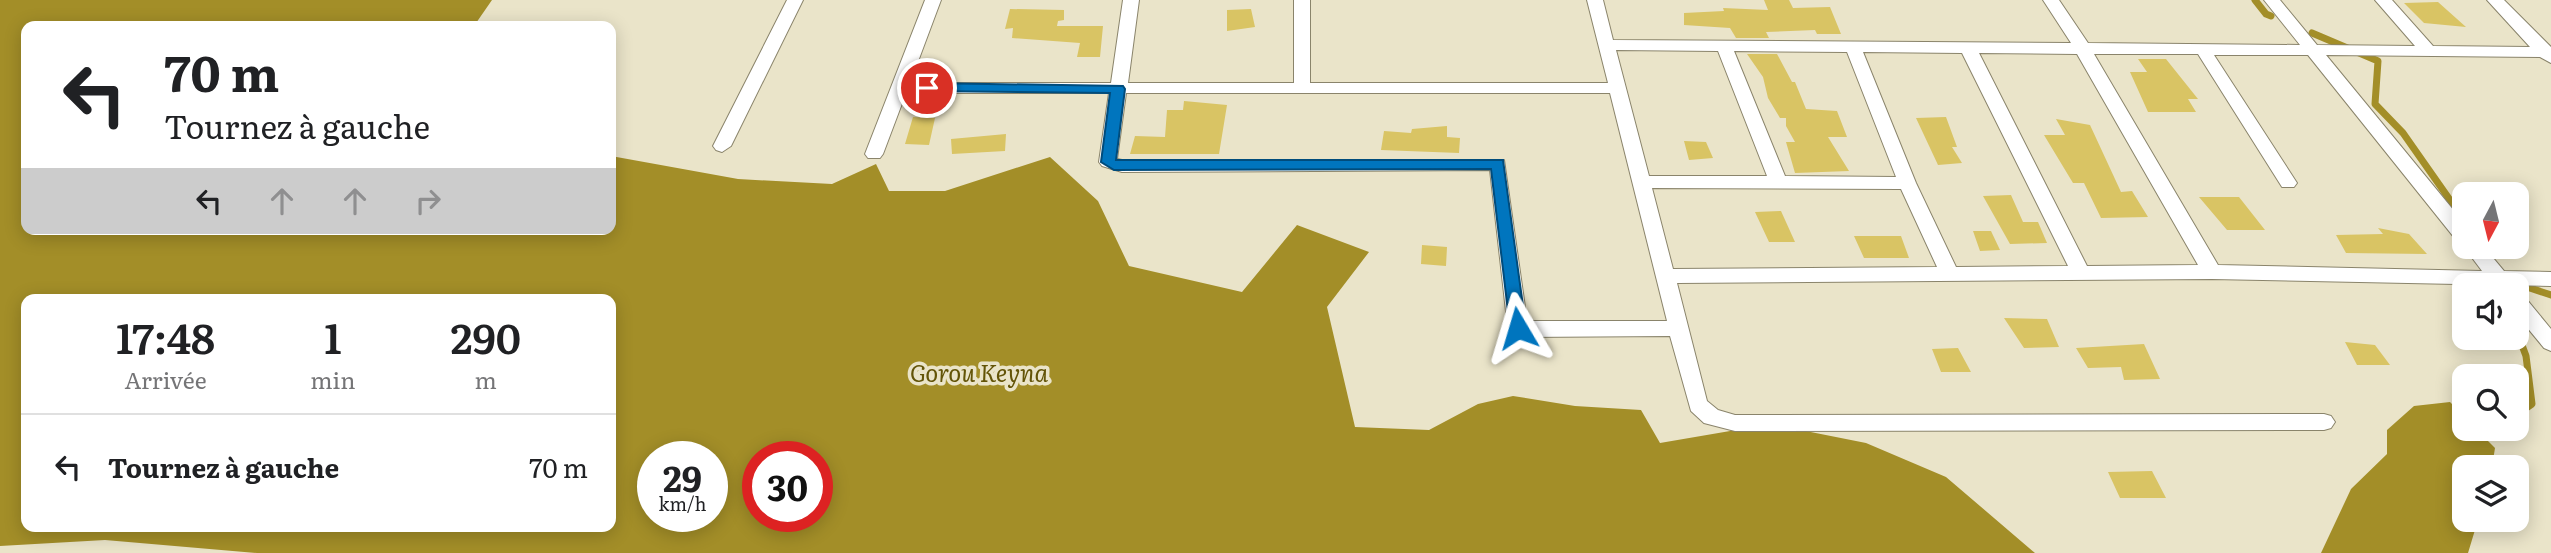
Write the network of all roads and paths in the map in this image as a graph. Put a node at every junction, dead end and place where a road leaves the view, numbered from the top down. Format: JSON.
{"nodes":[{"id":1,"x":795,"y":0,"type":"edge"},
{"id":2,"x":933,"y":0,"type":"edge"},
{"id":3,"x":1131,"y":0,"type":"edge"},
{"id":4,"x":1302,"y":0,"type":"edge"},
{"id":5,"x":1595,"y":0,"type":"edge"},
{"id":6,"x":2051,"y":0,"type":"edge"},
{"id":7,"x":2272,"y":0,"type":"edge"},
{"id":8,"x":2383,"y":0,"type":"edge"},
{"id":9,"x":2495,"y":0,"type":"edge"},
{"id":10,"x":1606,"y":45,"type":"junction"},
{"id":11,"x":1724,"y":46,"type":"junction"},
{"id":12,"x":1853,"y":47,"type":"junction"},
{"id":13,"x":1968,"y":48,"type":"junction"},
{"id":14,"x":2083,"y":49,"type":"junction"},
{"id":15,"x":2203,"y":50,"type":"junction"},
{"id":16,"x":2312,"y":50,"type":"junction"},
{"id":17,"x":2428,"y":51,"type":"junction"},
{"id":18,"x":2549,"y":54,"type":"edge"},
{"id":19,"x":900,"y":88,"type":"junction"},
{"id":20,"x":1617,"y":88,"type":"junction"},
{"id":21,"x":1118,"y":89,"type":"junction"},
{"id":22,"x":1302,"y":89,"type":"junction"},
{"id":23,"x":722,"y":146,"type":"dead end"},
{"id":24,"x":874,"y":154,"type":"dead end"},
{"id":25,"x":1641,"y":182,"type":"junction"},
{"id":26,"x":1778,"y":182,"type":"junction"},
{"id":27,"x":1907,"y":183,"type":"junction"},
{"id":28,"x":2288,"y":183,"type":"dead end"},
{"id":29,"x":2452,"y":221,"type":"edge"},
{"id":30,"x":2483,"y":259,"type":"edge"},
{"id":31,"x":2212,"y":272,"type":"junction"},
{"id":32,"x":2081,"y":273,"type":"junction"},
{"id":33,"x":2494,"y":273,"type":"edge"},
{"id":34,"x":1950,"y":274,"type":"junction"},
{"id":35,"x":1665,"y":276,"type":"junction"},
{"id":36,"x":2551,"y":279,"type":"edge"},
{"id":37,"x":2452,"y":280,"type":"edge"},
{"id":38,"x":2529,"y":280,"type":"edge"},
{"id":39,"x":2529,"y":316,"type":"edge"},
{"id":40,"x":1678,"y":328,"type":"junction"},
{"id":41,"x":2551,"y":343,"type":"edge"},
{"id":42,"x":2324,"y":422,"type":"dead end"}],
"edges":[{"from":1,"to":23,"type":"street"},
{"from":2,"to":19,"type":"street"},
{"from":3,"to":21,"type":"street"},
{"from":4,"to":22,"type":"street"},
{"from":5,"to":10,"type":"street"},
{"from":6,"to":14,"type":"street"},
{"from":7,"to":16,"type":"street"},
{"from":8,"to":17,"type":"street"},
{"from":9,"to":18,"type":"street"},
{"from":10,"to":11,"type":"street"},
{"from":10,"to":20,"type":"street"},
{"from":11,"to":12,"type":"street"},
{"from":11,"to":26,"type":"street"},
{"from":12,"to":13,"type":"street"},
{"from":12,"to":27,"type":"street"},
{"from":13,"to":14,"type":"street"},
{"from":13,"to":32,"type":"street"},
{"from":14,"to":15,"type":"street"},
{"from":14,"to":31,"type":"street"},
{"from":15,"to":16,"type":"street"},
{"from":15,"to":28,"type":"street"},
{"from":16,"to":17,"type":"street"},
{"from":16,"to":29,"type":"street"},
{"from":17,"to":18,"type":"street"},
{"from":19,"to":21,"type":"street"},
{"from":19,"to":24,"type":"street"},
{"from":20,"to":22,"type":"street"},
{"from":20,"to":25,"type":"street"},
{"from":21,"to":22,"type":"street"},
{"from":21,"to":40,"type":"street"},
{"from":25,"to":26,"type":"street"},
{"from":25,"to":35,"type":"street"},
{"from":26,"to":27,"type":"street"},
{"from":27,"to":34,"type":"street"},
{"from":30,"to":33,"type":"street"},
{"from":31,"to":32,"type":"street"},
{"from":31,"to":37,"type":"street"},
{"from":32,"to":34,"type":"street"},
{"from":34,"to":35,"type":"street"},
{"from":35,"to":40,"type":"street"},
{"from":36,"to":38,"type":"street"},
{"from":39,"to":41,"type":"street"},
{"from":40,"to":42,"type":"street"}]}
